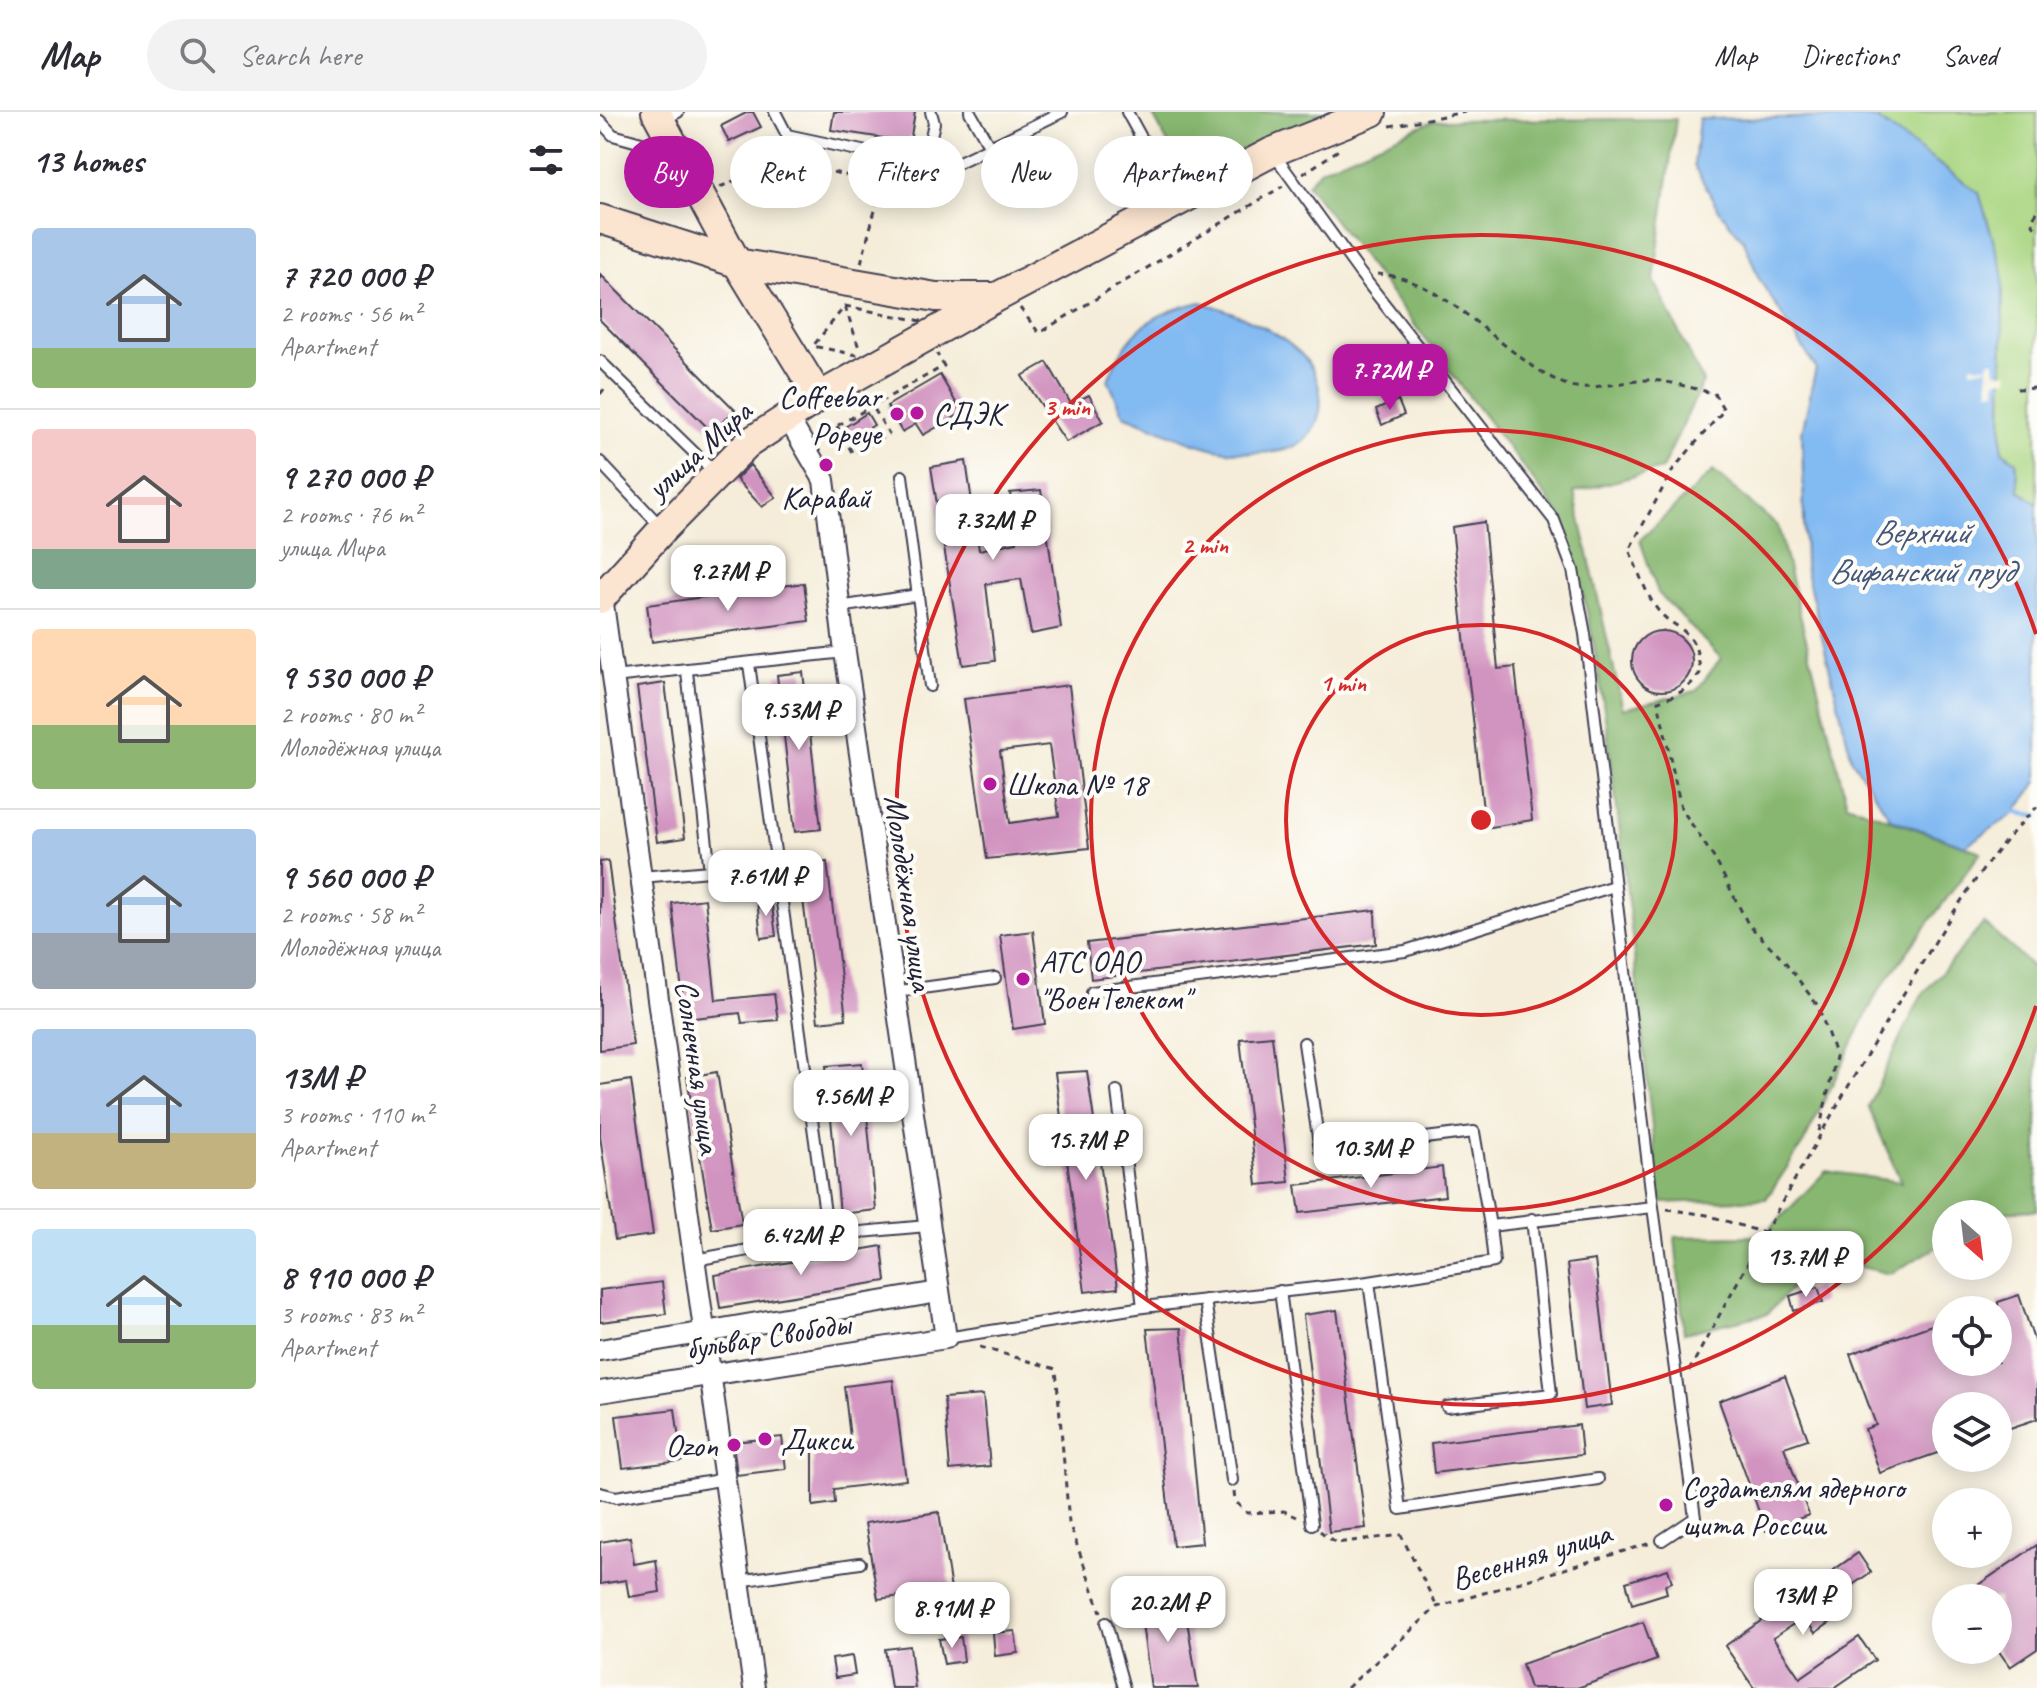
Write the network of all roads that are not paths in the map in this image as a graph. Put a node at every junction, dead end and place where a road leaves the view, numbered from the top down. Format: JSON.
{"nodes":[{"id":1,"x":775,"y":112,"type":"edge"},
{"id":2,"x":931,"y":112,"type":"edge"},
{"id":3,"x":970,"y":112,"type":"edge"},
{"id":4,"x":1062,"y":112,"type":"edge"},
{"id":5,"x":1127,"y":112,"type":"edge"},
{"id":6,"x":665,"y":115,"type":"edge"},
{"id":7,"x":1376,"y":120,"type":"edge"},
{"id":8,"x":600,"y":121,"type":"edge"},
{"id":9,"x":672,"y":136,"type":"edge"},
{"id":10,"x":931,"y":136,"type":"edge"},
{"id":11,"x":984,"y":136,"type":"edge"},
{"id":12,"x":1013,"y":136,"type":"edge"},
{"id":13,"x":1140,"y":136,"type":"edge"},
{"id":14,"x":624,"y":138,"type":"edge"},
{"id":15,"x":848,"y":148,"type":"edge"},
{"id":16,"x":1272,"y":152,"type":"junction"},
{"id":17,"x":1253,"y":162,"type":"edge"},
{"id":18,"x":708,"y":208,"type":"edge"},
{"id":19,"x":1164,"y":208,"type":"edge"},
{"id":20,"x":600,"y":219,"type":"edge"},
{"id":21,"x":737,"y":263,"type":"junction"},
{"id":22,"x":1007,"y":300,"type":"junction"},
{"id":23,"x":600,"y":361,"type":"edge"},
{"id":24,"x":819,"y":397,"type":"junction"},
{"id":25,"x":788,"y":418,"type":"junction"},
{"id":26,"x":600,"y":462,"type":"edge"},
{"id":27,"x":716,"y":474,"type":"junction"},
{"id":28,"x":902,"y":476,"type":"dead end"},
{"id":29,"x":663,"y":529,"type":"junction"},
{"id":30,"x":918,"y":595,"type":"junction"},
{"id":31,"x":601,"y":598,"type":"edge"},
{"id":32,"x":839,"y":607,"type":"junction"},
{"id":33,"x":845,"y":652,"type":"junction"},
{"id":34,"x":749,"y":664,"type":"junction"},
{"id":35,"x":687,"y":672,"type":"junction"},
{"id":36,"x":613,"y":677,"type":"junction"},
{"id":37,"x":930,"y":686,"type":"dead end"},
{"id":38,"x":641,"y":877,"type":"junction"},
{"id":39,"x":1614,"y":886,"type":"junction"},
{"id":40,"x":995,"y":978,"type":"dead end"},
{"id":41,"x":893,"y":992,"type":"junction"},
{"id":42,"x":1092,"y":992,"type":"dead end"},
{"id":43,"x":1304,"y":1043,"type":"dead end"},
{"id":44,"x":1117,"y":1091,"type":"dead end"},
{"id":45,"x":1653,"y":1207,"type":"junction"},
{"id":46,"x":1532,"y":1219,"type":"junction"},
{"id":47,"x":927,"y":1226,"type":"junction"},
{"id":48,"x":1490,"y":1226,"type":"junction"},
{"id":49,"x":828,"y":1235,"type":"junction"},
{"id":50,"x":695,"y":1260,"type":"junction"},
{"id":51,"x":1369,"y":1282,"type":"junction"},
{"id":52,"x":1280,"y":1291,"type":"junction"},
{"id":53,"x":938,"y":1292,"type":"junction"},
{"id":54,"x":1205,"y":1300,"type":"junction"},
{"id":55,"x":1143,"y":1307,"type":"junction"},
{"id":56,"x":706,"y":1335,"type":"junction"},
{"id":57,"x":946,"y":1338,"type":"junction"},
{"id":58,"x":600,"y":1350,"type":"edge"},
{"id":59,"x":710,"y":1377,"type":"junction"},
{"id":60,"x":600,"y":1392,"type":"edge"},
{"id":61,"x":1447,"y":1407,"type":"dead end"},
{"id":62,"x":726,"y":1479,"type":"junction"},
{"id":63,"x":1598,"y":1479,"type":"dead end"},
{"id":64,"x":1232,"y":1480,"type":"road end"},
{"id":65,"x":600,"y":1493,"type":"edge"},
{"id":66,"x":1312,"y":1524,"type":"road end"},
{"id":67,"x":1662,"y":1540,"type":"road end"},
{"id":68,"x":860,"y":1563,"type":"dead end"},
{"id":69,"x":739,"y":1581,"type":"junction"},
{"id":70,"x":1106,"y":1623,"type":"road end"},
{"id":71,"x":754,"y":1688,"type":"edge"},
{"id":72,"x":1124,"y":1688,"type":"edge"}],
"edges":[{"from":1,"to":15,"type":"lane"},
{"from":2,"to":10,"type":"lane"},
{"from":3,"to":11,"type":"lane"},
{"from":4,"to":12,"type":"lane"},
{"from":5,"to":13,"type":"lane"},
{"from":6,"to":9,"type":"main road"},
{"from":7,"to":16,"type":"main road","name":"улица Мира"},
{"from":8,"to":14,"type":"lane"},
{"from":16,"to":17,"type":"main road","name":"улица Мира"},
{"from":16,"to":39,"type":"lane"},
{"from":18,"to":21,"type":"main road"},
{"from":19,"to":22,"type":"main road","name":"улица Мира"},
{"from":20,"to":21,"type":"main road"},
{"from":21,"to":22,"type":"main road"},
{"from":21,"to":24,"type":"main road"},
{"from":22,"to":24,"type":"main road","name":"улица Мира"},
{"from":23,"to":27,"type":"lane"},
{"from":24,"to":25,"type":"main road","name":"улица Мира"},
{"from":25,"to":27,"type":"main road","name":"улица Мира"},
{"from":25,"to":32,"type":"street","name":"Молодёжная улица"},
{"from":26,"to":29,"type":"lane"},
{"from":27,"to":29,"type":"main road","name":"улица Мира"},
{"from":28,"to":30,"type":"lane"},
{"from":29,"to":31,"type":"main road","name":"улица Мира"},
{"from":30,"to":32,"type":"lane"},
{"from":30,"to":37,"type":"lane"},
{"from":31,"to":36,"type":"street","name":"Солнечная улица"},
{"from":32,"to":33,"type":"street","name":"Молодёжная улица"},
{"from":33,"to":34,"type":"lane"},
{"from":33,"to":41,"type":"street","name":"Молодёжная улица"},
{"from":34,"to":35,"type":"lane"},
{"from":34,"to":49,"type":"lane"},
{"from":35,"to":36,"type":"lane"},
{"from":35,"to":38,"type":"lane"},
{"from":36,"to":38,"type":"street","name":"Солнечная улица"},
{"from":38,"to":50,"type":"street","name":"Солнечная улица"},
{"from":39,"to":42,"type":"lane"},
{"from":39,"to":45,"type":"lane"},
{"from":40,"to":41,"type":"lane"},
{"from":41,"to":47,"type":"street","name":"Молодёжная улица"},
{"from":43,"to":48,"type":"lane"},
{"from":44,"to":55,"type":"lane"},
{"from":45,"to":46,"type":"lane"},
{"from":45,"to":67,"type":"lane"},
{"from":46,"to":48,"type":"lane"},
{"from":46,"to":61,"type":"lane"},
{"from":47,"to":49,"type":"lane"},
{"from":47,"to":53,"type":"street","name":"Молодёжная улица"},
{"from":48,"to":51,"type":"lane"},
{"from":49,"to":50,"type":"lane"},
{"from":50,"to":56,"type":"street","name":"Солнечная улица"},
{"from":51,"to":52,"type":"lane"},
{"from":51,"to":63,"type":"lane"},
{"from":52,"to":54,"type":"lane"},
{"from":52,"to":66,"type":"lane"},
{"from":53,"to":56,"type":"street","name":"бульвар Свободы"},
{"from":53,"to":57,"type":"street","name":"Молодёжная улица"},
{"from":54,"to":55,"type":"lane"},
{"from":54,"to":64,"type":"lane"},
{"from":55,"to":57,"type":"lane"},
{"from":56,"to":58,"type":"street","name":"бульвар Свободы"},
{"from":56,"to":59,"type":"street","name":"Солнечная улица"},
{"from":57,"to":59,"type":"street","name":"бульвар Свободы"},
{"from":59,"to":60,"type":"street","name":"бульвар Свободы"},
{"from":59,"to":62,"type":"street","name":"Солнечная улица"},
{"from":62,"to":65,"type":"lane"},
{"from":62,"to":69,"type":"street","name":"Солнечная улица"},
{"from":68,"to":69,"type":"lane"},
{"from":69,"to":71,"type":"street","name":"Солнечная улица"},
{"from":70,"to":72,"type":"lane"}]}
